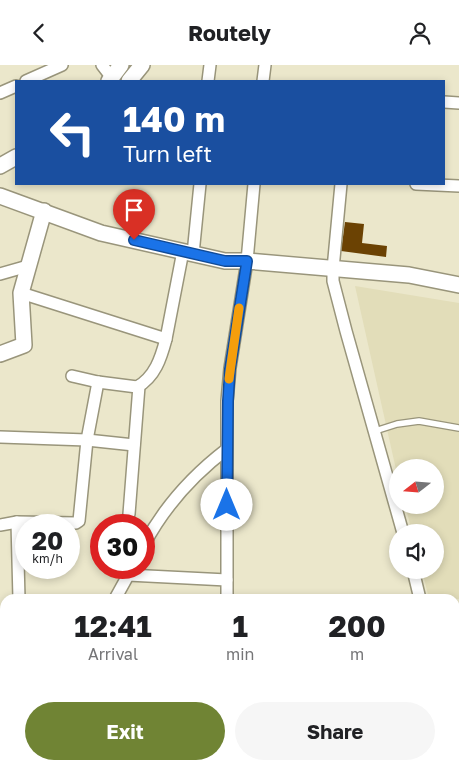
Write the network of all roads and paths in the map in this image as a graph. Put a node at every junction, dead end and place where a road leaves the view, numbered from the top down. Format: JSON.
{"nodes":[{"id":1,"x":62,"y":65,"type":"edge"},
{"id":2,"x":102,"y":65,"type":"edge"},
{"id":3,"x":121,"y":65,"type":"edge"},
{"id":4,"x":142,"y":65,"type":"edge"},
{"id":5,"x":210,"y":65,"type":"edge"},
{"id":6,"x":265,"y":65,"type":"edge"},
{"id":7,"x":28,"y":80,"type":"edge"},
{"id":8,"x":110,"y":80,"type":"edge"},
{"id":9,"x":130,"y":80,"type":"edge"},
{"id":10,"x":208,"y":80,"type":"edge"},
{"id":11,"x":263,"y":80,"type":"edge"},
{"id":12,"x":15,"y":86,"type":"edge"},
{"id":13,"x":0,"y":93,"type":"edge"},
{"id":14,"x":445,"y":102,"type":"edge"},
{"id":15,"x":459,"y":103,"type":"edge"},
{"id":16,"x":15,"y":158,"type":"edge"},
{"id":17,"x":0,"y":166,"type":"edge"},
{"id":18,"x":200,"y":185,"type":"edge"},
{"id":19,"x":254,"y":185,"type":"edge"},
{"id":20,"x":341,"y":185,"type":"edge"},
{"id":21,"x":438,"y":185,"type":"edge"},
{"id":22,"x":459,"y":186,"type":"edge"},
{"id":23,"x":0,"y":196,"type":"edge"},
{"id":24,"x":44,"y":211,"type":"junction"},
{"id":25,"x":188,"y":252,"type":"junction"},
{"id":26,"x":247,"y":261,"type":"junction"},
{"id":27,"x":28,"y":266,"type":"junction"},
{"id":28,"x":333,"y":269,"type":"junction"},
{"id":29,"x":0,"y":274,"type":"edge"},
{"id":30,"x":459,"y":285,"type":"edge"},
{"id":31,"x":21,"y":293,"type":"junction"},
{"id":32,"x":166,"y":339,"type":"junction"},
{"id":33,"x":0,"y":354,"type":"edge"},
{"id":34,"x":72,"y":376,"type":"dead end"},
{"id":35,"x":98,"y":382,"type":"junction"},
{"id":36,"x":139,"y":386,"type":"junction"},
{"id":37,"x":459,"y":428,"type":"edge"},
{"id":38,"x":374,"y":431,"type":"junction"},
{"id":39,"x":0,"y":437,"type":"edge"},
{"id":40,"x":87,"y":440,"type":"junction"},
{"id":41,"x":134,"y":445,"type":"junction"},
{"id":42,"x":227,"y":449,"type":"junction"},
{"id":43,"x":80,"y":514,"type":"edge"},
{"id":44,"x":129,"y":514,"type":"dead end"},
{"id":45,"x":15,"y":522,"type":"edge"},
{"id":46,"x":400,"y":524,"type":"edge"},
{"id":47,"x":0,"y":525,"type":"edge"},
{"id":48,"x":155,"y":528,"type":"edge"},
{"id":49,"x":155,"y":573,"type":"edge"},
{"id":50,"x":18,"y":579,"type":"edge"},
{"id":51,"x":126,"y":579,"type":"edge"},
{"id":52,"x":415,"y":579,"type":"edge"},
{"id":53,"x":227,"y":580,"type":"junction"},
{"id":54,"x":19,"y":594,"type":"edge"},
{"id":55,"x":118,"y":594,"type":"edge"},
{"id":56,"x":227,"y":594,"type":"edge"},
{"id":57,"x":419,"y":594,"type":"edge"}],
"edges":[{"from":1,"to":7,"type":"street"},
{"from":2,"to":8,"type":"street"},
{"from":3,"to":8,"type":"street"},
{"from":4,"to":9,"type":"street"},
{"from":5,"to":10,"type":"street"},
{"from":6,"to":11,"type":"street"},
{"from":12,"to":13,"type":"street"},
{"from":14,"to":15,"type":"street"},
{"from":16,"to":17,"type":"street"},
{"from":18,"to":25,"type":"street"},
{"from":19,"to":26,"type":"street"},
{"from":20,"to":28,"type":"street"},
{"from":21,"to":22,"type":"street"},
{"from":23,"to":24,"type":"street"},
{"from":24,"to":25,"type":"street"},
{"from":24,"to":27,"type":"street"},
{"from":25,"to":26,"type":"street"},
{"from":25,"to":32,"type":"street"},
{"from":26,"to":28,"type":"street"},
{"from":26,"to":42,"type":"street"},
{"from":27,"to":29,"type":"street"},
{"from":27,"to":31,"type":"street"},
{"from":28,"to":30,"type":"street"},
{"from":28,"to":38,"type":"street"},
{"from":31,"to":32,"type":"street"},
{"from":31,"to":33,"type":"street"},
{"from":32,"to":36,"type":"street"},
{"from":34,"to":35,"type":"street"},
{"from":35,"to":36,"type":"street"},
{"from":35,"to":40,"type":"street"},
{"from":36,"to":41,"type":"street"},
{"from":37,"to":38,"type":"lane"},
{"from":38,"to":46,"type":"street"},
{"from":39,"to":40,"type":"street"},
{"from":40,"to":41,"type":"street"},
{"from":40,"to":43,"type":"street"},
{"from":41,"to":44,"type":"street"},
{"from":42,"to":48,"type":"street"},
{"from":42,"to":53,"type":"street"},
{"from":45,"to":47,"type":"street"},
{"from":49,"to":53,"type":"street"},
{"from":50,"to":54,"type":"street"},
{"from":51,"to":55,"type":"street"},
{"from":52,"to":57,"type":"street"},
{"from":53,"to":56,"type":"street"}]}
